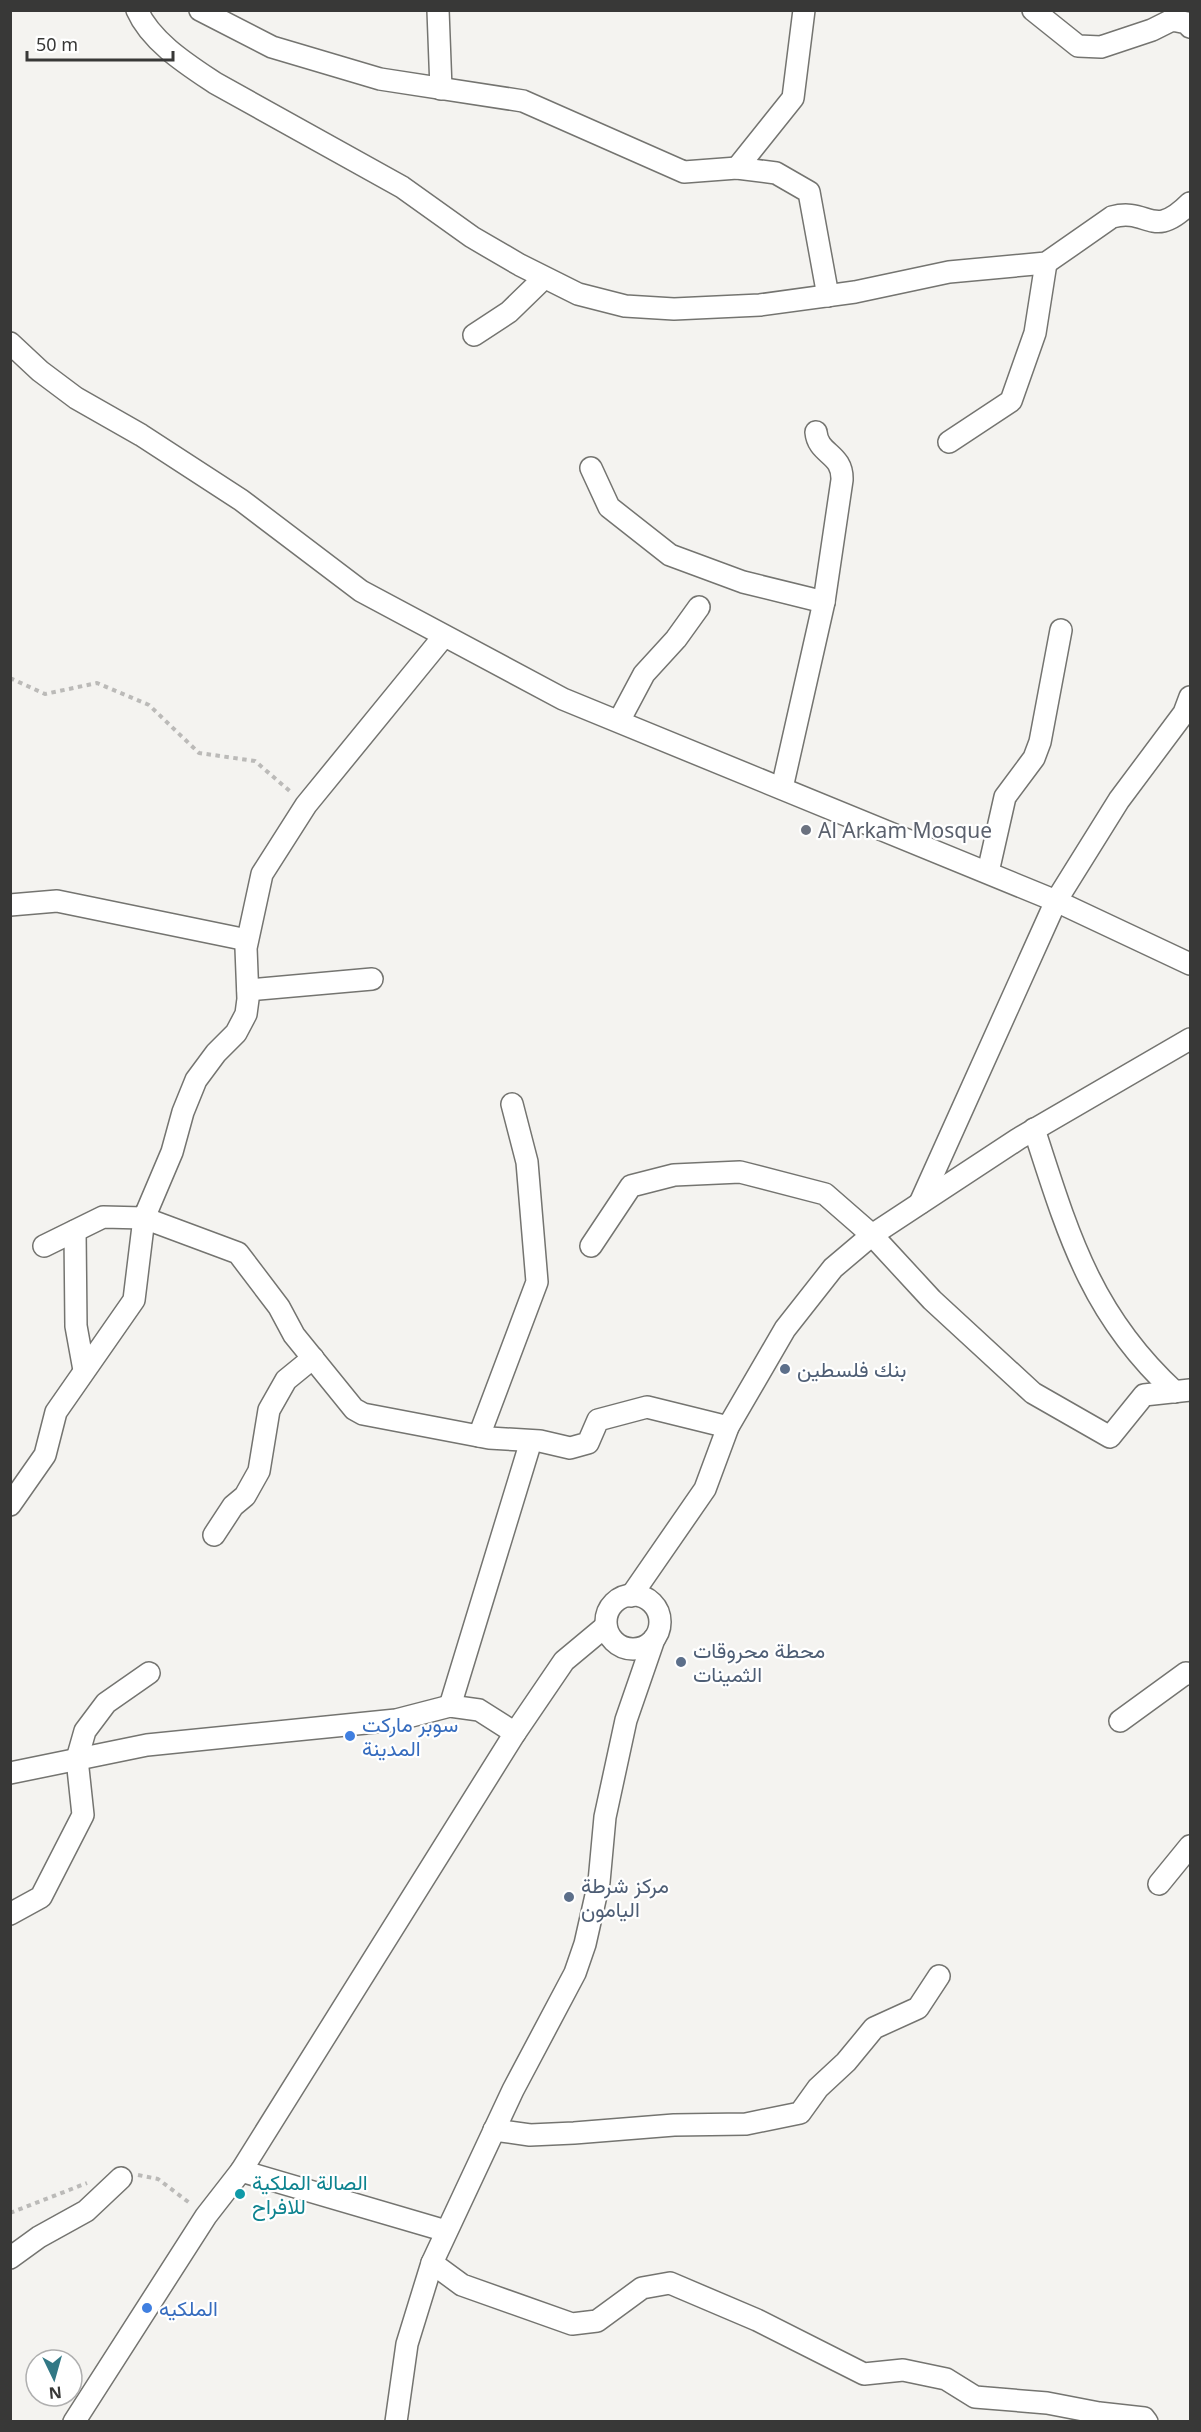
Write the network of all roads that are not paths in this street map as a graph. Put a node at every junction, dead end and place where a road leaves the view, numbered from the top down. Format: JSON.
{"nodes":[{"id":1,"x":137,"y":10,"type":"edge"},
{"id":2,"x":200,"y":10,"type":"edge"},
{"id":3,"x":438,"y":10,"type":"edge"},
{"id":4,"x":804,"y":10,"type":"edge"},
{"id":5,"x":1033,"y":10,"type":"edge"},
{"id":6,"x":1189,"y":23,"type":"edge"},
{"id":7,"x":441,"y":89,"type":"junction"},
{"id":8,"x":737,"y":168,"type":"junction"},
{"id":9,"x":1191,"y":203,"type":"edge"},
{"id":10,"x":1046,"y":263,"type":"junction"},
{"id":11,"x":544,"y":278,"type":"junction"},
{"id":12,"x":828,"y":296,"type":"junction"},
{"id":13,"x":474,"y":334,"type":"dead end"},
{"id":14,"x":10,"y":343,"type":"edge"},
{"id":15,"x":816,"y":432,"type":"dead end"},
{"id":16,"x":950,"y":442,"type":"dead end"},
{"id":17,"x":591,"y":468,"type":"dead end"},
{"id":18,"x":824,"y":602,"type":"junction"},
{"id":19,"x":699,"y":607,"type":"dead end"},
{"id":20,"x":1061,"y":630,"type":"dead end"},
{"id":21,"x":444,"y":636,"type":"junction"},
{"id":22,"x":1191,"y":697,"type":"edge"},
{"id":23,"x":619,"y":721,"type":"junction"},
{"id":24,"x":782,"y":788,"type":"junction"},
{"id":25,"x":988,"y":872,"type":"junction"},
{"id":26,"x":1056,"y":901,"type":"junction"},
{"id":27,"x":10,"y":905,"type":"edge"},
{"id":28,"x":247,"y":940,"type":"junction"},
{"id":29,"x":1191,"y":964,"type":"edge"},
{"id":30,"x":372,"y":979,"type":"dead end"},
{"id":31,"x":248,"y":990,"type":"junction"},
{"id":32,"x":1191,"y":1039,"type":"edge"},
{"id":33,"x":512,"y":1104,"type":"dead end"},
{"id":34,"x":1034,"y":1129,"type":"junction"},
{"id":35,"x":920,"y":1203,"type":"junction"},
{"id":36,"x":144,"y":1218,"type":"junction"},
{"id":37,"x":75,"y":1231,"type":"junction"},
{"id":38,"x":872,"y":1235,"type":"junction"},
{"id":39,"x":44,"y":1246,"type":"dead end"},
{"id":40,"x":591,"y":1246,"type":"dead end"},
{"id":41,"x":313,"y":1358,"type":"junction"},
{"id":42,"x":84,"y":1370,"type":"junction"},
{"id":43,"x":1183,"y":1391,"type":"edge"},
{"id":44,"x":728,"y":1427,"type":"junction"},
{"id":45,"x":479,"y":1436,"type":"junction"},
{"id":46,"x":531,"y":1441,"type":"junction"},
{"id":47,"x":10,"y":1505,"type":"edge"},
{"id":48,"x":214,"y":1535,"type":"dead end"},
{"id":49,"x":631,"y":1596,"type":"junction"},
{"id":50,"x":606,"y":1626,"type":"junction"},
{"id":51,"x":654,"y":1639,"type":"junction"},
{"id":52,"x":150,"y":1673,"type":"dead end"},
{"id":53,"x":1191,"y":1674,"type":"edge"},
{"id":54,"x":450,"y":1706,"type":"junction"},
{"id":55,"x":1120,"y":1721,"type":"dead end"},
{"id":56,"x":515,"y":1733,"type":"junction"},
{"id":57,"x":77,"y":1759,"type":"junction"},
{"id":58,"x":10,"y":1773,"type":"edge"},
{"id":59,"x":1191,"y":1846,"type":"edge"},
{"id":60,"x":1159,"y":1884,"type":"dead end"},
{"id":61,"x":10,"y":1914,"type":"edge"},
{"id":62,"x":939,"y":1976,"type":"dead end"},
{"id":63,"x":494,"y":2130,"type":"junction"},
{"id":64,"x":241,"y":2171,"type":"junction"},
{"id":65,"x":121,"y":2178,"type":"dead end"},
{"id":66,"x":446,"y":2231,"type":"junction"},
{"id":67,"x":10,"y":2258,"type":"edge"},
{"id":68,"x":432,"y":2263,"type":"junction"},
{"id":69,"x":74,"y":2421,"type":"edge"},
{"id":70,"x":396,"y":2421,"type":"edge"},
{"id":71,"x":1147,"y":2421,"type":"edge"}],
"edges":[{"from":1,"to":11,"type":"street"},
{"from":2,"to":7,"type":"street"},
{"from":3,"to":7,"type":"street"},
{"from":4,"to":8,"type":"street"},
{"from":5,"to":6,"type":"street"},
{"from":7,"to":8,"type":"street"},
{"from":8,"to":12,"type":"street"},
{"from":9,"to":10,"type":"street"},
{"from":10,"to":12,"type":"street"},
{"from":10,"to":16,"type":"street"},
{"from":11,"to":12,"type":"street"},
{"from":11,"to":13,"type":"street"},
{"from":14,"to":21,"type":"street"},
{"from":15,"to":18,"type":"street"},
{"from":17,"to":18,"type":"street"},
{"from":18,"to":24,"type":"street"},
{"from":19,"to":23,"type":"street"},
{"from":20,"to":25,"type":"street"},
{"from":21,"to":23,"type":"street"},
{"from":21,"to":28,"type":"street"},
{"from":22,"to":26,"type":"street"},
{"from":23,"to":24,"type":"street"},
{"from":24,"to":25,"type":"street"},
{"from":25,"to":26,"type":"street"},
{"from":26,"to":29,"type":"street"},
{"from":26,"to":35,"type":"street"},
{"from":27,"to":28,"type":"street"},
{"from":28,"to":31,"type":"street"},
{"from":30,"to":31,"type":"street"},
{"from":31,"to":36,"type":"street"},
{"from":32,"to":34,"type":"street"},
{"from":33,"to":45,"type":"street"},
{"from":34,"to":35,"type":"street"},
{"from":34,"to":43,"type":"street"},
{"from":35,"to":38,"type":"street"},
{"from":36,"to":37,"type":"street"},
{"from":36,"to":41,"type":"street"},
{"from":36,"to":42,"type":"street"},
{"from":37,"to":39,"type":"street"},
{"from":37,"to":42,"type":"street"},
{"from":38,"to":40,"type":"street"},
{"from":38,"to":43,"type":"street"},
{"from":38,"to":44,"type":"street"},
{"from":41,"to":45,"type":"street"},
{"from":41,"to":48,"type":"street"},
{"from":42,"to":47,"type":"street"},
{"from":44,"to":46,"type":"street"},
{"from":44,"to":49,"type":"street"},
{"from":45,"to":46,"type":"street"},
{"from":46,"to":54,"type":"street"},
{"from":49,"to":50,"type":"street"},
{"from":49,"to":51,"type":"street"},
{"from":50,"to":51,"type":"street"},
{"from":50,"to":56,"type":"street"},
{"from":51,"to":63,"type":"street"},
{"from":52,"to":57,"type":"street"},
{"from":53,"to":55,"type":"street"},
{"from":54,"to":56,"type":"street"},
{"from":54,"to":57,"type":"street"},
{"from":56,"to":64,"type":"street"},
{"from":57,"to":58,"type":"street"},
{"from":57,"to":61,"type":"street"},
{"from":59,"to":60,"type":"street"},
{"from":62,"to":63,"type":"street"},
{"from":63,"to":66,"type":"street"},
{"from":64,"to":66,"type":"street"},
{"from":64,"to":69,"type":"street"},
{"from":65,"to":67,"type":"street"},
{"from":66,"to":68,"type":"street"},
{"from":68,"to":70,"type":"street"},
{"from":68,"to":71,"type":"street"}]}
